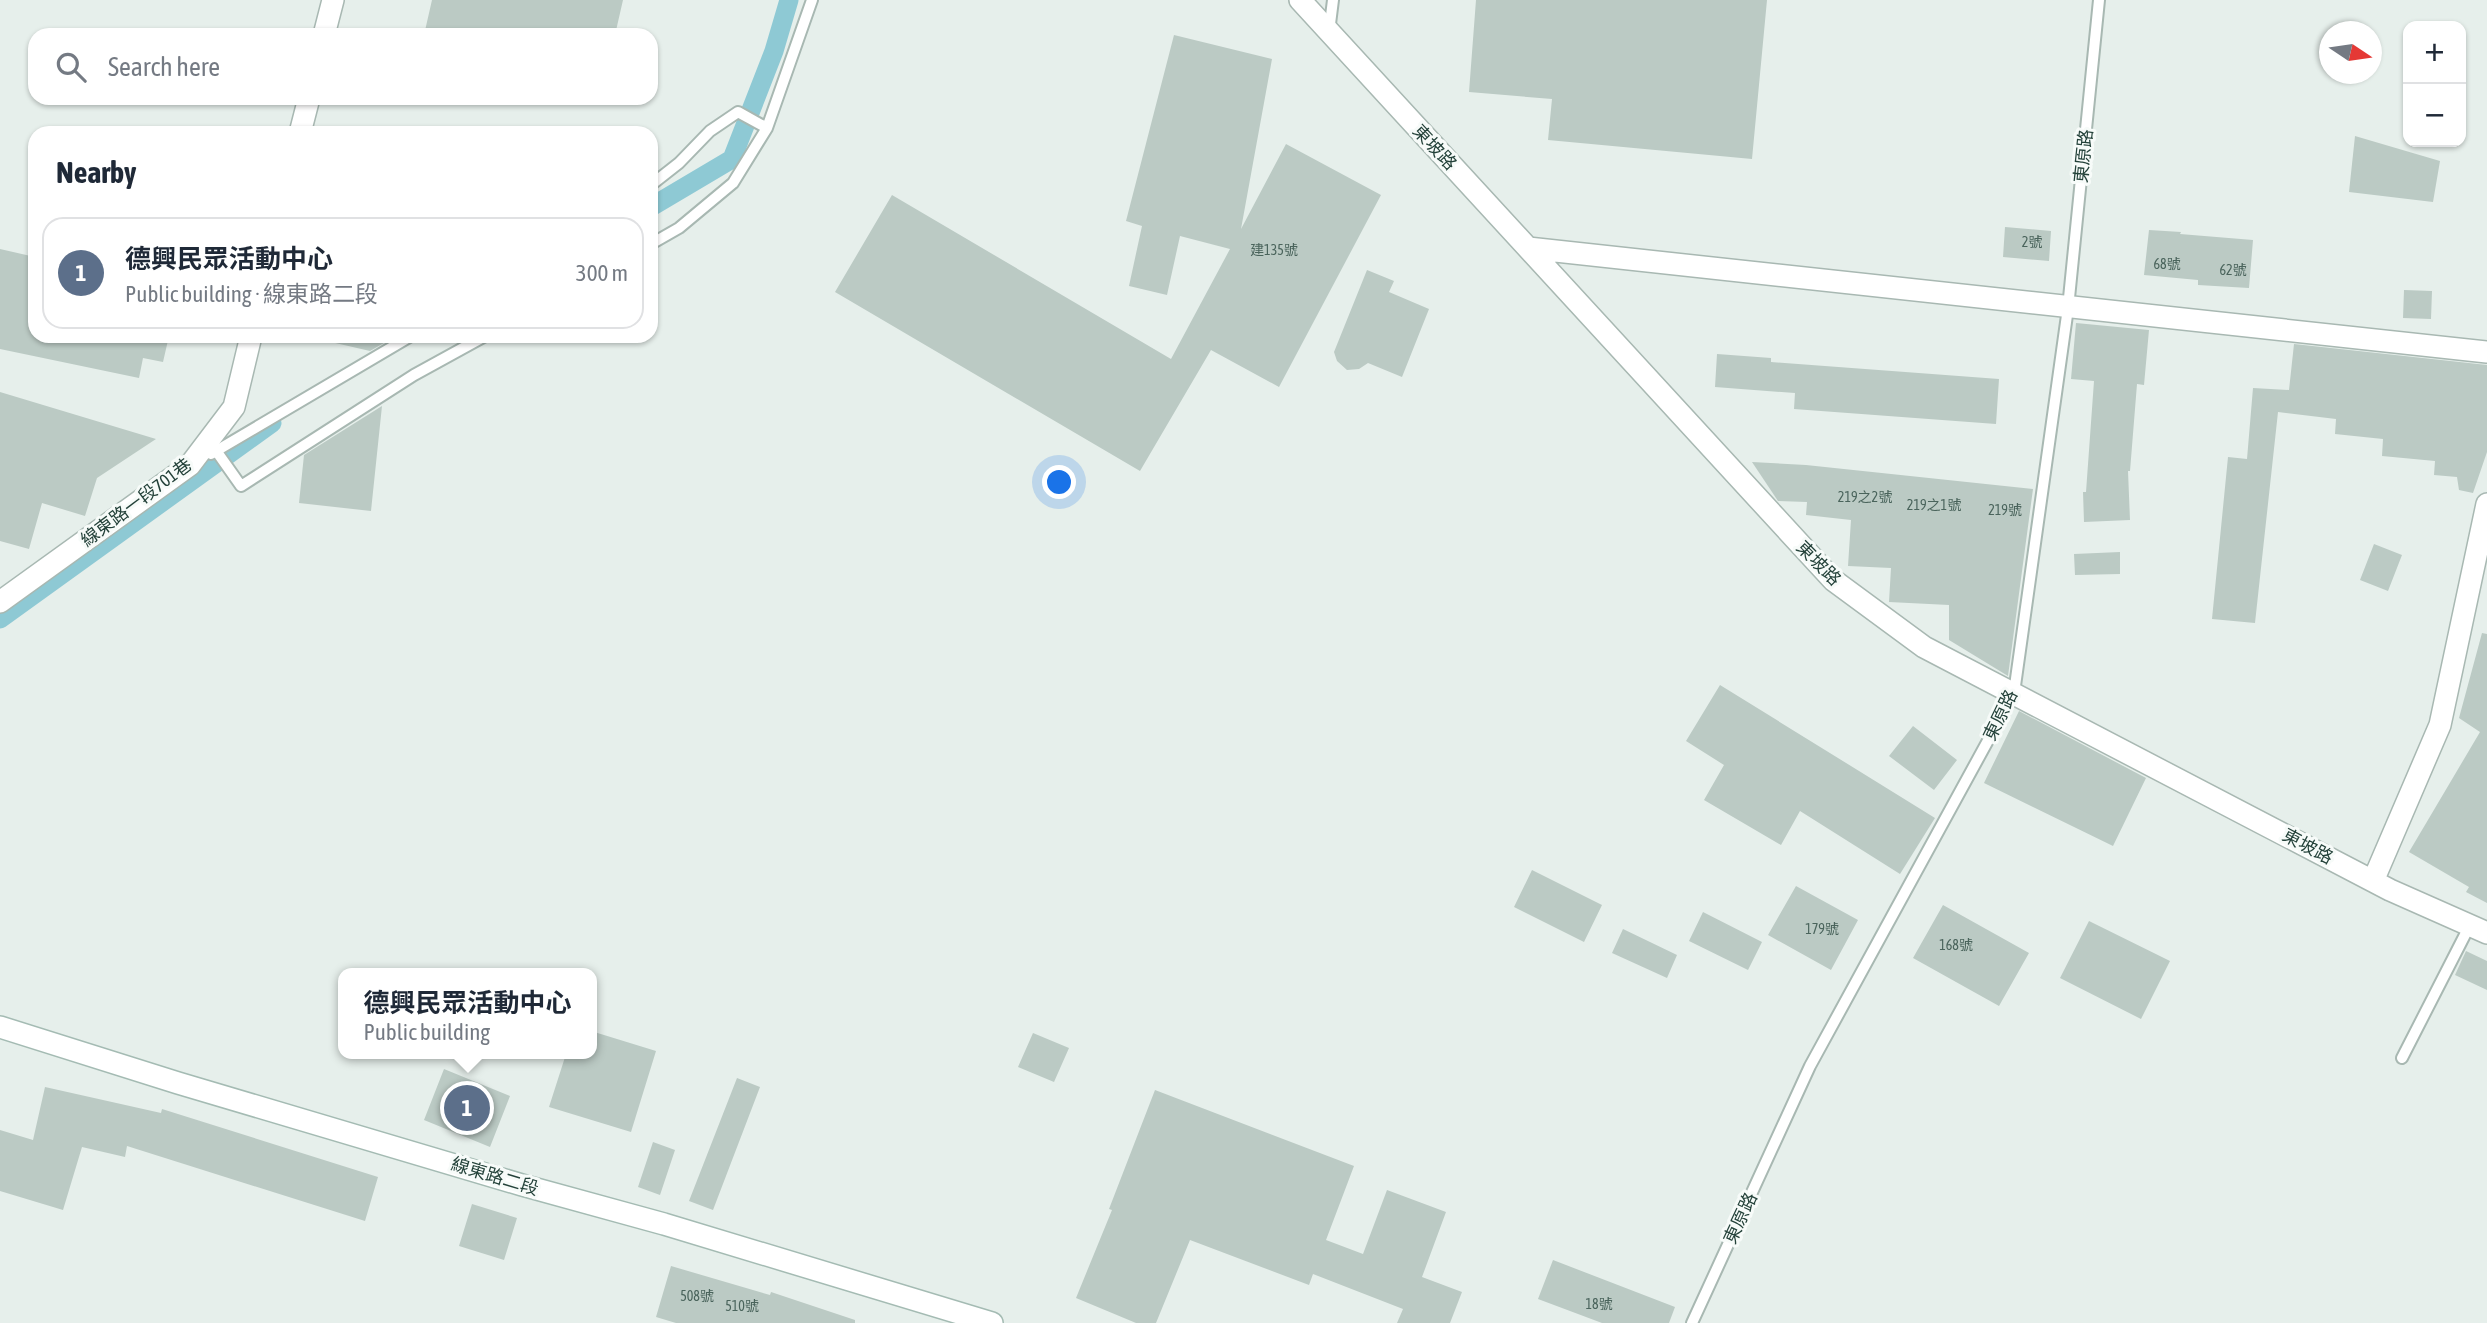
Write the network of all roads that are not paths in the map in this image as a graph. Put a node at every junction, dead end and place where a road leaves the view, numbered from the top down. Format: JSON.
{"nodes":[{"id":1,"x":333,"y":0,"type":"edge"},
{"id":2,"x":812,"y":0,"type":"edge"},
{"id":3,"x":1300,"y":0,"type":"edge"},
{"id":4,"x":1334,"y":0,"type":"edge"},
{"id":5,"x":2099,"y":0,"type":"edge"},
{"id":6,"x":326,"y":28,"type":"edge"},
{"id":7,"x":1329,"y":32,"type":"junction"},
{"id":8,"x":307,"y":105,"type":"edge"},
{"id":9,"x":302,"y":126,"type":"edge"},
{"id":10,"x":767,"y":128,"type":"junction"},
{"id":11,"x":658,"y":180,"type":"edge"},
{"id":12,"x":658,"y":240,"type":"edge"},
{"id":13,"x":1528,"y":248,"type":"junction"},
{"id":14,"x":2067,"y":308,"type":"junction"},
{"id":15,"x":249,"y":343,"type":"edge"},
{"id":16,"x":399,"y":343,"type":"edge"},
{"id":17,"x":472,"y":343,"type":"edge"},
{"id":18,"x":2487,"y":352,"type":"edge"},
{"id":19,"x":217,"y":452,"type":"junction"},
{"id":20,"x":190,"y":465,"type":"junction"},
{"id":21,"x":2487,"y":504,"type":"edge"},
{"id":22,"x":0,"y":602,"type":"edge"},
{"id":23,"x":2014,"y":693,"type":"junction"},
{"id":24,"x":2373,"y":881,"type":"junction"},
{"id":25,"x":2478,"y":929,"type":"edge"},
{"id":26,"x":0,"y":1027,"type":"edge"},
{"id":27,"x":2402,"y":1058,"type":"dead end"},
{"id":28,"x":992,"y":1323,"type":"edge"},
{"id":29,"x":1692,"y":1323,"type":"edge"}],
"edges":[{"from":1,"to":6,"type":"street"},
{"from":2,"to":10,"type":"lane"},
{"from":3,"to":7,"type":"street","name":"東坡路"},
{"from":4,"to":7,"type":"lane"},
{"from":5,"to":14,"type":"lane","name":"東原路"},
{"from":7,"to":13,"type":"street","name":"東坡路"},
{"from":8,"to":9,"type":"street"},
{"from":10,"to":11,"type":"lane"},
{"from":10,"to":12,"type":"lane"},
{"from":13,"to":14,"type":"street"},
{"from":13,"to":23,"type":"street","name":"東坡路"},
{"from":14,"to":18,"type":"street"},
{"from":14,"to":23,"type":"lane","name":"東原路"},
{"from":15,"to":20,"type":"street","name":"線東路一段701巷"},
{"from":16,"to":19,"type":"lane"},
{"from":17,"to":19,"type":"lane"},
{"from":19,"to":20,"type":"lane"},
{"from":20,"to":22,"type":"street","name":"線東路一段701巷"},
{"from":21,"to":24,"type":"street"},
{"from":23,"to":24,"type":"street","name":"東坡路"},
{"from":23,"to":29,"type":"lane","name":"東原路"},
{"from":24,"to":25,"type":"street","name":"東坡路"},
{"from":25,"to":27,"type":"lane"},
{"from":26,"to":28,"type":"street","name":"線東路二段"}]}
